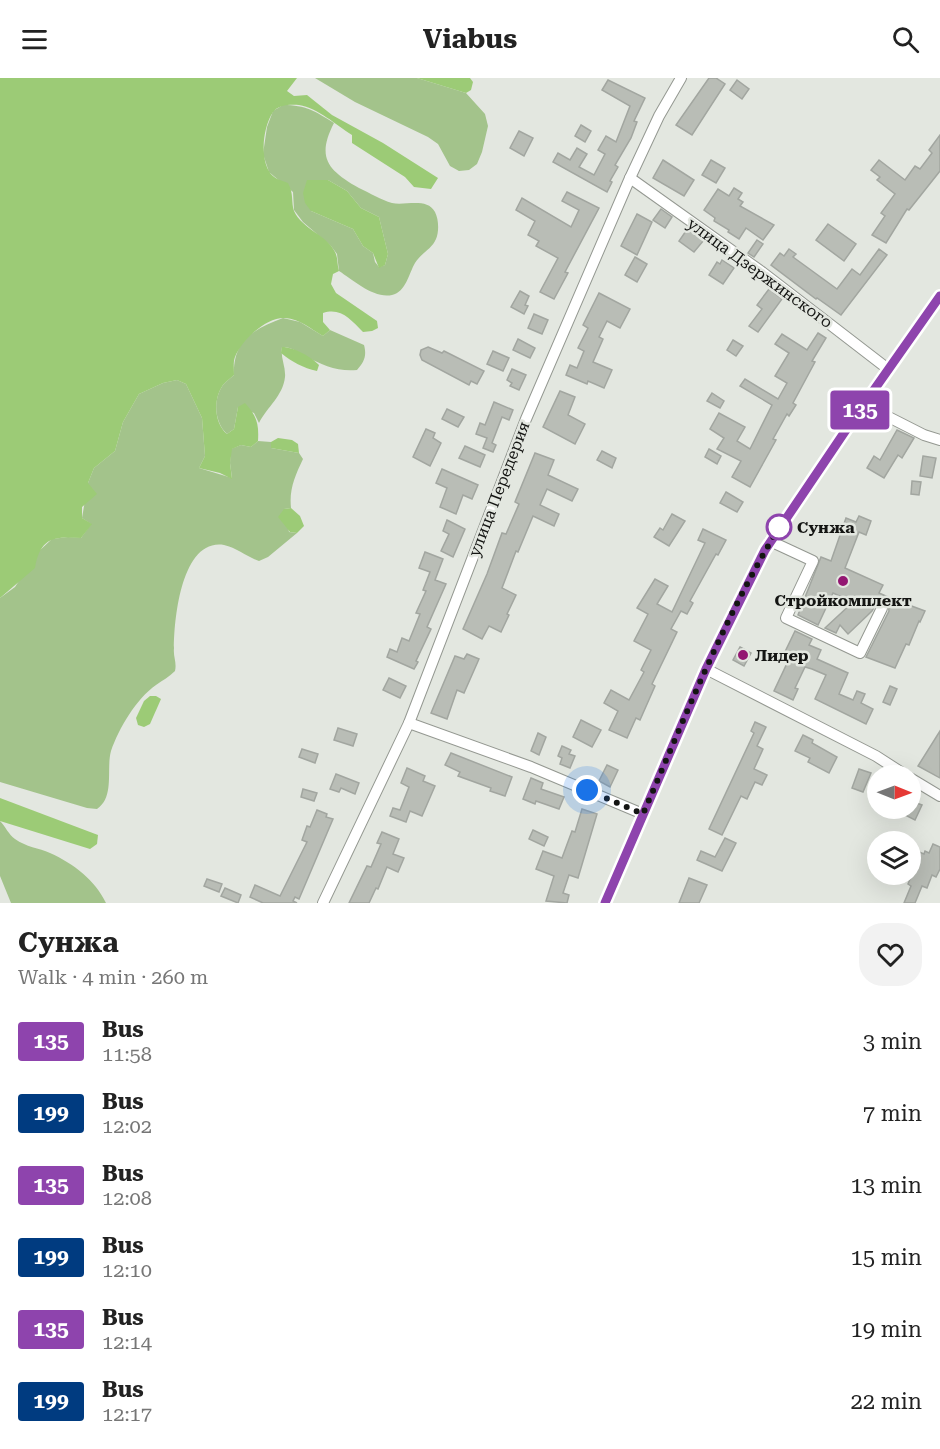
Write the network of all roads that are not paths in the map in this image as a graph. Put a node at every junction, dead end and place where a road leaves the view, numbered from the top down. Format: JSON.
{"nodes":[{"id":1,"x":681,"y":78,"type":"edge"},
{"id":2,"x":630,"y":178,"type":"junction"},
{"id":3,"x":940,"y":296,"type":"edge"},
{"id":4,"x":888,"y":369,"type":"junction"},
{"id":5,"x":863,"y":404,"type":"junction"},
{"id":6,"x":940,"y":440,"type":"edge"},
{"id":7,"x":770,"y":541,"type":"junction"},
{"id":8,"x":882,"y":608,"type":"dead end"},
{"id":9,"x":706,"y":669,"type":"junction"},
{"id":10,"x":409,"y":723,"type":"junction"},
{"id":11,"x":890,"y":765,"type":"edge"},
{"id":12,"x":921,"y":784,"type":"edge"},
{"id":13,"x":940,"y":796,"type":"edge"},
{"id":14,"x":643,"y":814,"type":"junction"},
{"id":15,"x":323,"y":903,"type":"edge"},
{"id":16,"x":605,"y":903,"type":"edge"}],
"edges":[{"from":1,"to":2,"type":"street","name":"улица Передерия"},
{"from":2,"to":4,"type":"street","name":"улица Дзержинского"},
{"from":2,"to":10,"type":"street","name":"улица Передерия"},
{"from":3,"to":4,"type":"street"},
{"from":4,"to":5,"type":"street"},
{"from":5,"to":6,"type":"street"},
{"from":5,"to":7,"type":"street"},
{"from":7,"to":8,"type":"street"},
{"from":7,"to":9,"type":"street"},
{"from":9,"to":11,"type":"street"},
{"from":9,"to":14,"type":"street"},
{"from":10,"to":14,"type":"street"},
{"from":10,"to":15,"type":"street","name":"улица Передерия"},
{"from":12,"to":13,"type":"street"},
{"from":14,"to":16,"type":"street"}]}
